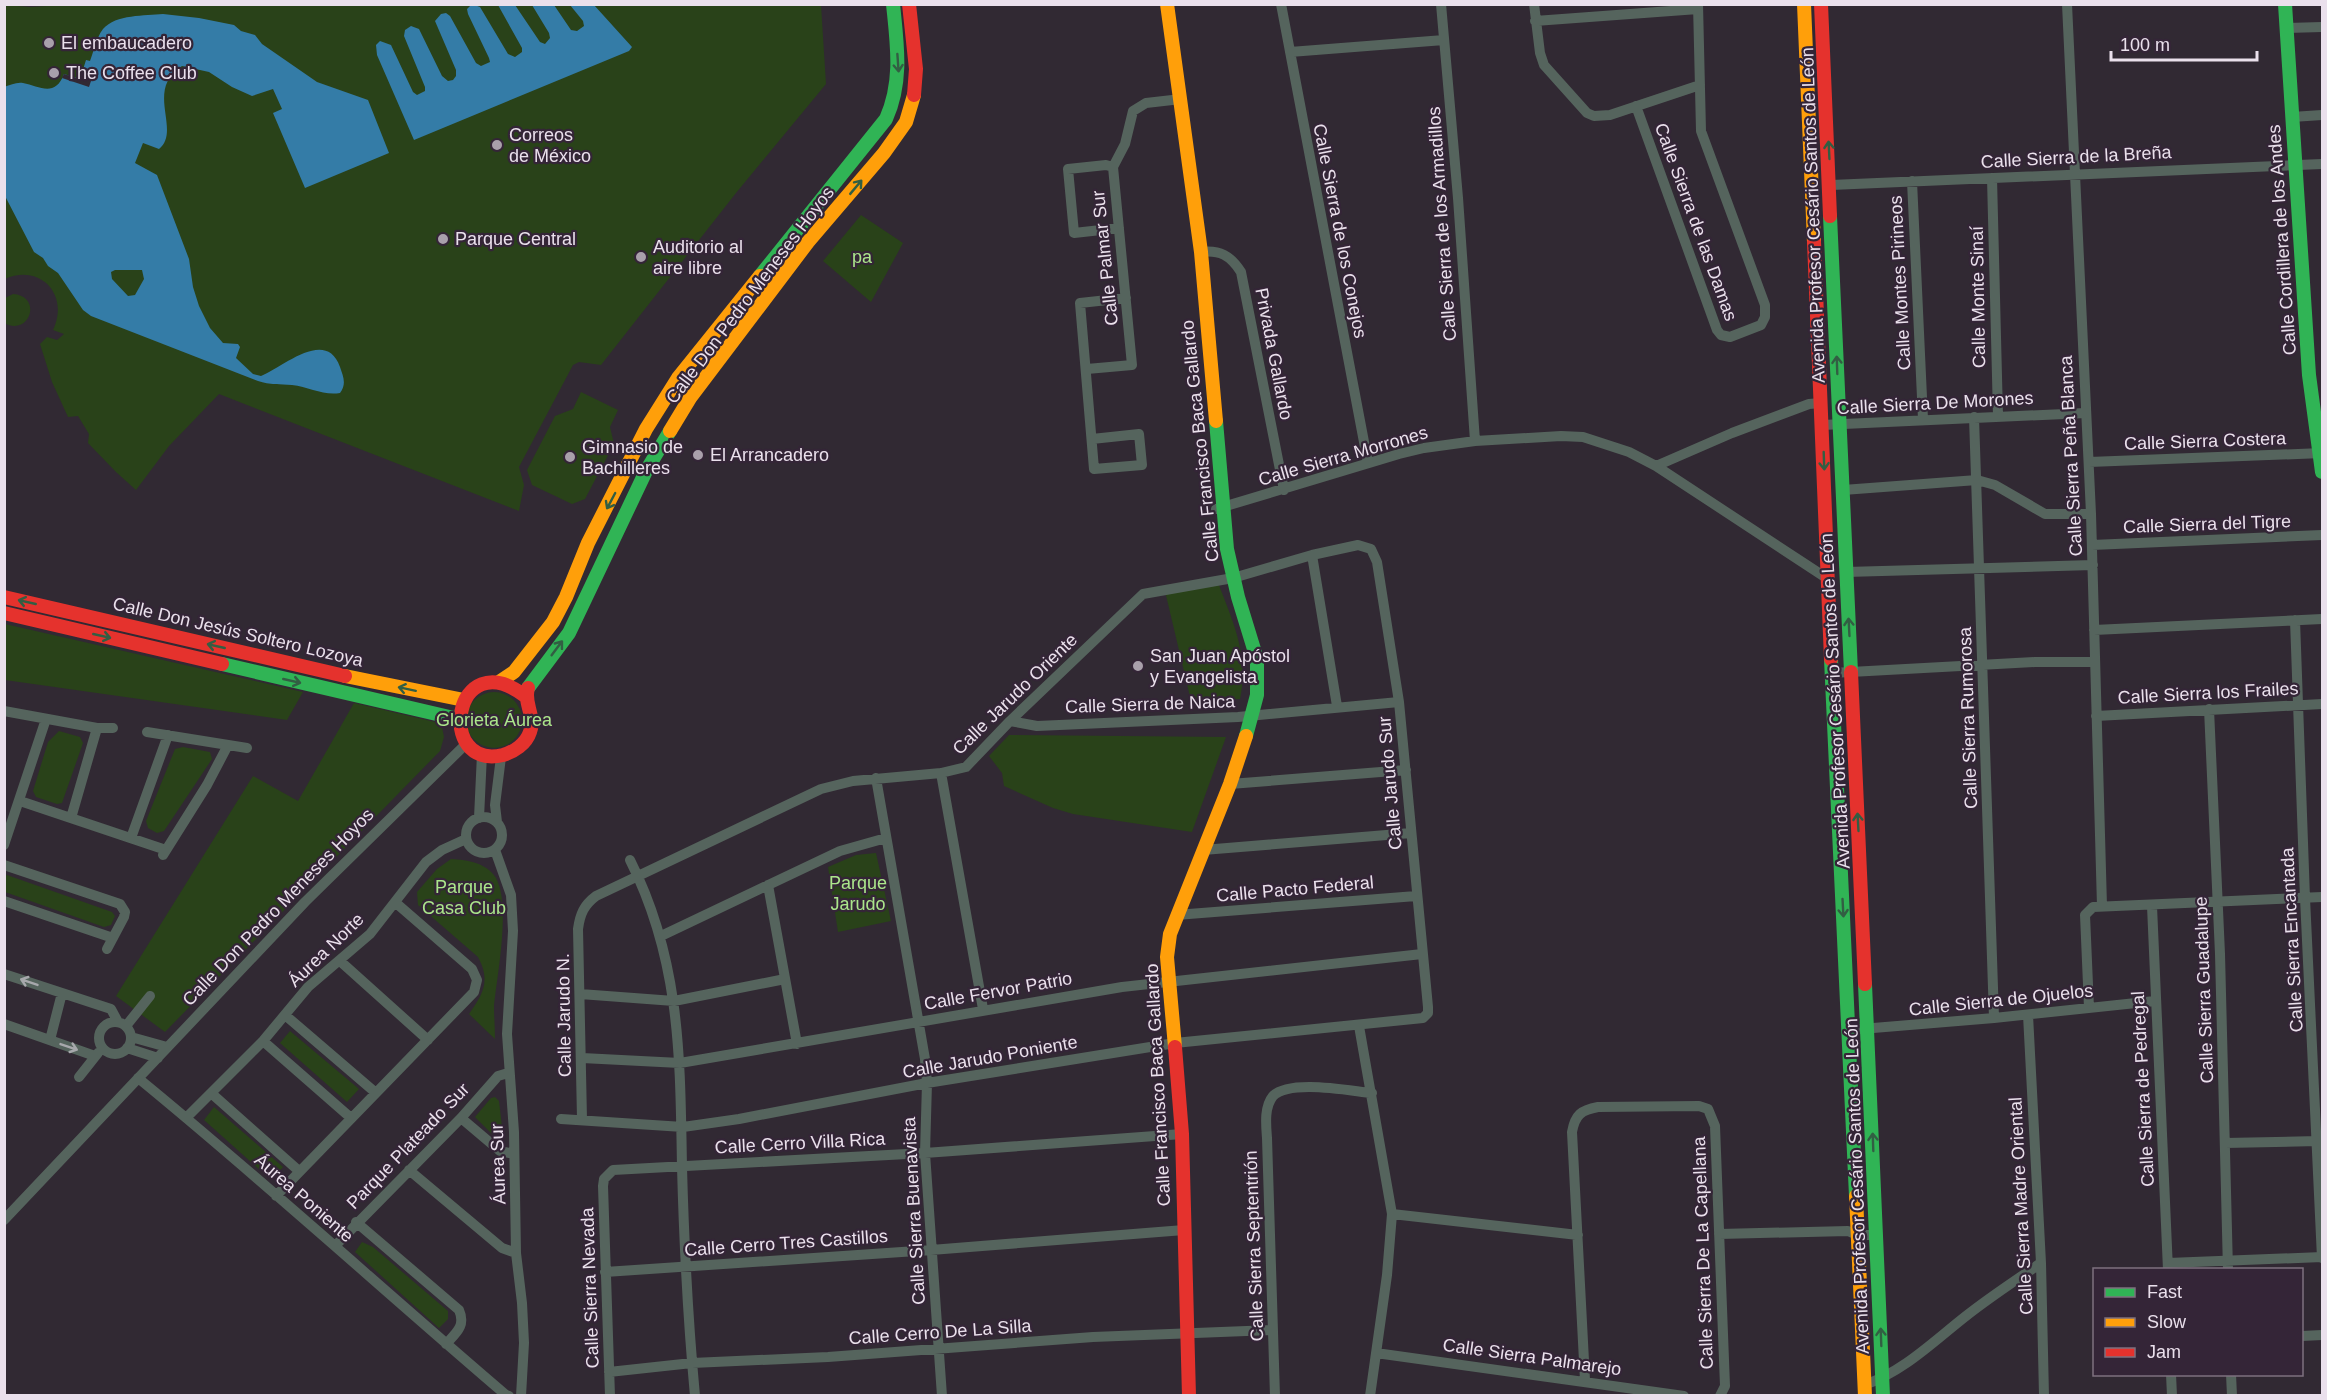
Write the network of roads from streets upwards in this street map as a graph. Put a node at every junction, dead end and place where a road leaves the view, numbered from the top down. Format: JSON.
{"nodes":[{"id":1,"x":893,"y":4,"type":"edge"},
{"id":2,"x":909,"y":4,"type":"edge"},
{"id":3,"x":1167,"y":4,"type":"edge"},
{"id":4,"x":1281,"y":4,"type":"edge"},
{"id":5,"x":1441,"y":4,"type":"edge"},
{"id":6,"x":1534,"y":4,"type":"edge"},
{"id":7,"x":1804,"y":4,"type":"edge"},
{"id":8,"x":1821,"y":4,"type":"edge"},
{"id":9,"x":2067,"y":4,"type":"edge"},
{"id":10,"x":2285,"y":4,"type":"edge"},
{"id":11,"x":1698,"y":7,"type":"edge"},
{"id":12,"x":1535,"y":21,"type":"junction"},
{"id":13,"x":2322,"y":27,"type":"edge"},
{"id":14,"x":2287,"y":28,"type":"junction"},
{"id":15,"x":1444,"y":40,"type":"junction"},
{"id":16,"x":1290,"y":52,"type":"junction"},
{"id":17,"x":1700,"y":85,"type":"junction"},
{"id":18,"x":1181,"y":103,"type":"junction"},
{"id":19,"x":1636,"y":106,"type":"junction"},
{"id":20,"x":2322,"y":115,"type":"edge"},
{"id":21,"x":2292,"y":117,"type":"junction"},
{"id":22,"x":2295,"y":164,"type":"junction"},
{"id":23,"x":2322,"y":164,"type":"edge"},
{"id":24,"x":1113,"y":167,"type":"junction"},
{"id":25,"x":2074,"y":174,"type":"junction"},
{"id":26,"x":1992,"y":178,"type":"junction"},
{"id":27,"x":1912,"y":181,"type":"junction"},
{"id":28,"x":1830,"y":185,"type":"junction"},
{"id":29,"x":1119,"y":228,"type":"junction"},
{"id":30,"x":1201,"y":252,"type":"junction"},
{"id":31,"x":1126,"y":298,"type":"junction"},
{"id":32,"x":724,"y":321,"type":"junction"},
{"id":33,"x":740,"y":334,"type":"junction"},
{"id":34,"x":1087,"y":369,"type":"junction"},
{"id":35,"x":1821,"y":403,"type":"junction"},
{"id":36,"x":2086,"y":413,"type":"junction"},
{"id":37,"x":1998,"y":416,"type":"junction"},
{"id":38,"x":1974,"y":417,"type":"junction"},
{"id":39,"x":1923,"y":419,"type":"junction"},
{"id":40,"x":1839,"y":424,"type":"junction"},
{"id":41,"x":1822,"y":425,"type":"junction"},
{"id":42,"x":1092,"y":439,"type":"junction"},
{"id":43,"x":1474,"y":441,"type":"junction"},
{"id":44,"x":2321,"y":453,"type":"edge"},
{"id":45,"x":2089,"y":462,"type":"junction"},
{"id":46,"x":1368,"y":463,"type":"junction"},
{"id":47,"x":1656,"y":466,"type":"junction"},
{"id":48,"x":2322,"y":472,"type":"edge"},
{"id":49,"x":1977,"y":480,"type":"junction"},
{"id":50,"x":1284,"y":490,"type":"junction"},
{"id":51,"x":1843,"y":490,"type":"junction"},
{"id":52,"x":1220,"y":508,"type":"junction"},
{"id":53,"x":2091,"y":514,"type":"junction"},
{"id":54,"x":2322,"y":536,"type":"edge"},
{"id":55,"x":2092,"y":545,"type":"junction"},
{"id":56,"x":1371,"y":549,"type":"joint"},
{"id":57,"x":1312,"y":555,"type":"junction"},
{"id":58,"x":2093,"y":565,"type":"junction"},
{"id":59,"x":1979,"y":567,"type":"junction"},
{"id":60,"x":1846,"y":572,"type":"junction"},
{"id":61,"x":1233,"y":578,"type":"junction"},
{"id":62,"x":1828,"y":579,"type":"junction"},
{"id":63,"x":4,"y":597,"type":"edge"},
{"id":64,"x":4,"y":614,"type":"edge"},
{"id":65,"x":2322,"y":619,"type":"edge"},
{"id":66,"x":2295,"y":620,"type":"junction"},
{"id":67,"x":2094,"y":630,"type":"junction"},
{"id":68,"x":2094,"y":662,"type":"junction"},
{"id":69,"x":1983,"y":664,"type":"junction"},
{"id":70,"x":1851,"y":671,"type":"junction"},
{"id":71,"x":1832,"y":673,"type":"junction"},
{"id":72,"x":499,"y":682,"type":"junction"},
{"id":73,"x":525,"y":696,"type":"junction"},
{"id":74,"x":464,"y":700,"type":"junction"},
{"id":75,"x":1399,"y":702,"type":"junction"},
{"id":76,"x":2322,"y":704,"type":"edge"},
{"id":77,"x":2298,"y":705,"type":"junction"},
{"id":78,"x":1337,"y":706,"type":"junction"},
{"id":79,"x":2209,"y":709,"type":"junction"},
{"id":80,"x":4,"y":711,"type":"edge"},
{"id":81,"x":1253,"y":716,"type":"junction"},
{"id":82,"x":2096,"y":716,"type":"junction"},
{"id":83,"x":46,"y":719,"type":"junction"},
{"id":84,"x":458,"y":719,"type":"junction"},
{"id":85,"x":1010,"y":721,"type":"junction"},
{"id":86,"x":97,"y":728,"type":"junction"},
{"id":87,"x":113,"y":728,"type":"dead end"},
{"id":88,"x":147,"y":732,"type":"dead end"},
{"id":89,"x":168,"y":735,"type":"junction"},
{"id":90,"x":467,"y":743,"type":"junction"},
{"id":91,"x":228,"y":745,"type":"junction"},
{"id":92,"x":247,"y":748,"type":"dead end"},
{"id":93,"x":482,"y":754,"type":"junction"},
{"id":94,"x":501,"y":757,"type":"junction"},
{"id":95,"x":1406,"y":770,"type":"junction"},
{"id":96,"x":941,"y":773,"type":"junction"},
{"id":97,"x":876,"y":778,"type":"junction"},
{"id":98,"x":481,"y":779,"type":"junction"},
{"id":99,"x":497,"y":780,"type":"junction"},
{"id":100,"x":1230,"y":784,"type":"junction"},
{"id":101,"x":20,"y":801,"type":"junction"},
{"id":102,"x":71,"y":818,"type":"junction"},
{"id":103,"x":479,"y":818,"type":"junction"},
{"id":104,"x":497,"y":822,"type":"junction"},
{"id":105,"x":1411,"y":833,"type":"junction"},
{"id":106,"x":131,"y":838,"type":"junction"},
{"id":107,"x":886,"y":838,"type":"junction"},
{"id":108,"x":466,"y":839,"type":"junction"},
{"id":109,"x":4,"y":845,"type":"edge"},
{"id":110,"x":495,"y":850,"type":"junction"},
{"id":111,"x":1203,"y":850,"type":"junction"},
{"id":112,"x":630,"y":860,"type":"dead end"},
{"id":113,"x":4,"y":865,"type":"edge"},
{"id":114,"x":638,"y":876,"type":"junction"},
{"id":115,"x":768,"y":885,"type":"junction"},
{"id":116,"x":1416,"y":896,"type":"junction"},
{"id":117,"x":2322,"y":897,"type":"edge"},
{"id":118,"x":2305,"y":898,"type":"junction"},
{"id":119,"x":4,"y":901,"type":"edge"},
{"id":120,"x":2217,"y":901,"type":"junction"},
{"id":121,"x":396,"y":903,"type":"junction"},
{"id":122,"x":2102,"y":906,"type":"junction"},
{"id":123,"x":2152,"y":906,"type":"junction"},
{"id":124,"x":582,"y":911,"type":"joint"},
{"id":125,"x":1176,"y":915,"type":"junction"},
{"id":126,"x":661,"y":936,"type":"junction"},
{"id":127,"x":113,"y":938,"type":"junction"},
{"id":128,"x":107,"y":949,"type":"dead end"},
{"id":129,"x":1422,"y":954,"type":"junction"},
{"id":130,"x":340,"y":961,"type":"junction"},
{"id":131,"x":4,"y":974,"type":"edge"},
{"id":132,"x":784,"y":979,"type":"junction"},
{"id":133,"x":1168,"y":981,"type":"junction"},
{"id":134,"x":62,"y":993,"type":"junction"},
{"id":135,"x":580,"y":994,"type":"junction"},
{"id":136,"x":150,"y":996,"type":"dead end"},
{"id":137,"x":674,"y":1001,"type":"junction"},
{"id":138,"x":2155,"y":1001,"type":"junction"},
{"id":139,"x":2089,"y":1008,"type":"junction"},
{"id":140,"x":983,"y":1009,"type":"junction"},
{"id":141,"x":285,"y":1015,"type":"junction"},
{"id":142,"x":2028,"y":1015,"type":"junction"},
{"id":143,"x":1426,"y":1016,"type":"joint"},
{"id":144,"x":1994,"y":1018,"type":"junction"},
{"id":145,"x":919,"y":1021,"type":"junction"},
{"id":146,"x":4,"y":1024,"type":"edge"},
{"id":147,"x":122,"y":1024,"type":"junction"},
{"id":148,"x":1359,"y":1026,"type":"junction"},
{"id":149,"x":1868,"y":1028,"type":"junction"},
{"id":150,"x":1849,"y":1030,"type":"junction"},
{"id":151,"x":131,"y":1037,"type":"junction"},
{"id":152,"x":50,"y":1040,"type":"junction"},
{"id":153,"x":428,"y":1040,"type":"junction"},
{"id":154,"x":263,"y":1041,"type":"junction"},
{"id":155,"x":1175,"y":1043,"type":"junction"},
{"id":156,"x":797,"y":1044,"type":"junction"},
{"id":157,"x":167,"y":1047,"type":"junction"},
{"id":158,"x":127,"y":1048,"type":"junction"},
{"id":159,"x":99,"y":1052,"type":"junction"},
{"id":160,"x":158,"y":1058,"type":"junction"},
{"id":161,"x":582,"y":1058,"type":"junction"},
{"id":162,"x":680,"y":1063,"type":"junction"},
{"id":163,"x":508,"y":1073,"type":"junction"},
{"id":164,"x":79,"y":1077,"type":"dead end"},
{"id":165,"x":138,"y":1078,"type":"junction"},
{"id":166,"x":927,"y":1083,"type":"junction"},
{"id":167,"x":211,"y":1093,"type":"junction"},
{"id":168,"x":376,"y":1093,"type":"junction"},
{"id":169,"x":1372,"y":1093,"type":"junction"},
{"id":170,"x":188,"y":1117,"type":"junction"},
{"id":171,"x":351,"y":1118,"type":"junction"},
{"id":172,"x":461,"y":1118,"type":"junction"},
{"id":173,"x":561,"y":1119,"type":"dead end"},
{"id":174,"x":582,"y":1119,"type":"junction"},
{"id":175,"x":683,"y":1126,"type":"junction"},
{"id":176,"x":1182,"y":1134,"type":"junction"},
{"id":177,"x":2318,"y":1141,"type":"junction"},
{"id":178,"x":2225,"y":1143,"type":"junction"},
{"id":179,"x":925,"y":1153,"type":"junction"},
{"id":180,"x":514,"y":1154,"type":"junction"},
{"id":181,"x":682,"y":1166,"type":"junction"},
{"id":182,"x":409,"y":1170,"type":"junction"},
{"id":183,"x":299,"y":1171,"type":"junction"},
{"id":184,"x":604,"y":1179,"type":"joint"},
{"id":185,"x":276,"y":1196,"type":"junction"},
{"id":186,"x":1392,"y":1214,"type":"junction"},
{"id":187,"x":4,"y":1220,"type":"edge"},
{"id":188,"x":356,"y":1222,"type":"junction"},
{"id":189,"x":1184,"y":1230,"type":"junction"},
{"id":190,"x":1719,"y":1234,"type":"junction"},
{"id":191,"x":1578,"y":1235,"type":"junction"},
{"id":192,"x":1857,"y":1235,"type":"junction"},
{"id":193,"x":1877,"y":1235,"type":"junction"},
{"id":194,"x":335,"y":1246,"type":"junction"},
{"id":195,"x":931,"y":1250,"type":"junction"},
{"id":196,"x":516,"y":1252,"type":"junction"},
{"id":197,"x":2322,"y":1257,"type":"edge"},
{"id":198,"x":2041,"y":1263,"type":"junction"},
{"id":199,"x":686,"y":1265,"type":"junction"},
{"id":200,"x":2228,"y":1265,"type":"edge"},
{"id":201,"x":2168,"y":1266,"type":"edge"},
{"id":202,"x":605,"y":1272,"type":"junction"},
{"id":203,"x":1273,"y":1330,"type":"junction"},
{"id":204,"x":1187,"y":1333,"type":"junction"},
{"id":205,"x":2322,"y":1335,"type":"edge"},
{"id":206,"x":2303,"y":1336,"type":"edge"},
{"id":207,"x":446,"y":1344,"type":"junction"},
{"id":208,"x":939,"y":1349,"type":"junction"},
{"id":209,"x":1376,"y":1353,"type":"junction"},
{"id":210,"x":692,"y":1363,"type":"junction"},
{"id":211,"x":609,"y":1372,"type":"junction"},
{"id":212,"x":2171,"y":1376,"type":"edge"},
{"id":213,"x":2231,"y":1376,"type":"edge"},
{"id":214,"x":1883,"y":1379,"type":"junction"},
{"id":215,"x":1584,"y":1380,"type":"junction"},
{"id":216,"x":1865,"y":1390,"type":"edge"},
{"id":217,"x":510,"y":1395,"type":"edge"},
{"id":218,"x":521,"y":1395,"type":"edge"},
{"id":219,"x":610,"y":1395,"type":"edge"},
{"id":220,"x":695,"y":1395,"type":"edge"},
{"id":221,"x":942,"y":1395,"type":"edge"},
{"id":222,"x":1189,"y":1395,"type":"edge"},
{"id":223,"x":1275,"y":1395,"type":"edge"},
{"id":224,"x":1370,"y":1395,"type":"edge"},
{"id":225,"x":1684,"y":1395,"type":"edge"},
{"id":226,"x":1720,"y":1395,"type":"edge"},
{"id":227,"x":1883,"y":1395,"type":"edge"},
{"id":228,"x":2044,"y":1395,"type":"edge"},
{"id":229,"x":2172,"y":1395,"type":"edge"},
{"id":230,"x":2232,"y":1395,"type":"edge"}],
"edges":[{"from":1,"to":32,"type":"street","name":"Calle Don Pedro Meneses Hoyos","one_way":true},
{"from":33,"to":2,"type":"street","name":"Calle Don Pedro Meneses Hoyos","one_way":true},
{"from":3,"to":18,"type":"street","name":"Calle Francisco Baca Gallardo"},
{"from":4,"to":16,"type":"street","name":"Calle Sierra de los Conejos"},
{"from":5,"to":15,"type":"street","name":"Calle Sierra de los Armadillos"},
{"from":6,"to":12,"type":"street"},
{"from":7,"to":35,"type":"street","name":"Avenida Profesor Cesário Santos de León"},
{"from":28,"to":8,"type":"street","name":"Avenida Profesor Cesário Santos de León","one_way":true},
{"from":9,"to":25,"type":"street","name":"Calle Sierra Peña Blanca"},
{"from":10,"to":14,"type":"street","name":"Calle Cordillera de los Andes"},
{"from":11,"to":12,"type":"street"},
{"from":11,"to":17,"type":"street"},
{"from":12,"to":19,"type":"street"},
{"from":13,"to":14,"type":"street"},
{"from":14,"to":21,"type":"street","name":"Calle Cordillera de los Andes"},
{"from":15,"to":16,"type":"street"},
{"from":15,"to":43,"type":"street","name":"Calle Sierra de los Armadillos"},
{"from":16,"to":46,"type":"street","name":"Calle Sierra de los Conejos"},
{"from":17,"to":19,"type":"street"},
{"from":17,"to":19,"type":"street","name":"Calle Sierra de las Damas"},
{"from":18,"to":24,"type":"street","name":"Calle Palmar Sur"},
{"from":18,"to":30,"type":"street","name":"Calle Francisco Baca Gallardo"},
{"from":20,"to":21,"type":"street"},
{"from":21,"to":22,"type":"street","name":"Calle Cordillera de los Andes"},
{"from":22,"to":23,"type":"street","name":"Calle Sierra de la Breña"},
{"from":22,"to":25,"type":"street","name":"Calle Sierra de la Breña"},
{"from":22,"to":44,"type":"street","name":"Calle Cordillera de los Andes"},
{"from":24,"to":29,"type":"street","name":"Calle Palmar Sur"},
{"from":24,"to":29,"type":"street"},
{"from":25,"to":26,"type":"street","name":"Calle Sierra de la Breña"},
{"from":25,"to":36,"type":"street","name":"Calle Sierra Peña Blanca"},
{"from":26,"to":27,"type":"street","name":"Calle Sierra de la Breña"},
{"from":26,"to":37,"type":"street","name":"Calle Monte Sinaí"},
{"from":27,"to":28,"type":"street","name":"Calle Sierra de la Breña"},
{"from":27,"to":39,"type":"street","name":"Calle Montes Pirineos"},
{"from":40,"to":28,"type":"street","name":"Avenida Profesor Cesário Santos de León","one_way":true},
{"from":29,"to":31,"type":"street","name":"Calle Palmar Sur"},
{"from":30,"to":50,"type":"street","name":"Privada Gallardo"},
{"from":30,"to":52,"type":"street","name":"Calle Francisco Baca Gallardo"},
{"from":31,"to":34,"type":"street","name":"Calle Palmar Sur"},
{"from":31,"to":34,"type":"street"},
{"from":32,"to":33,"type":"street"},
{"from":32,"to":72,"type":"street","name":"Calle Don Pedro Meneses Hoyos","one_way":true},
{"from":73,"to":33,"type":"street","name":"Calle Don Pedro Meneses Hoyos","one_way":true},
{"from":34,"to":42,"type":"street"},
{"from":35,"to":41,"type":"street","name":"Avenida Profesor Cesário Santos de León"},
{"from":35,"to":47,"type":"street"},
{"from":36,"to":37,"type":"street","name":"Calle Sierra De Morones"},
{"from":36,"to":45,"type":"street","name":"Calle Sierra Peña Blanca"},
{"from":37,"to":38,"type":"street","name":"Calle Sierra De Morones"},
{"from":38,"to":39,"type":"street","name":"Calle Sierra De Morones"},
{"from":38,"to":49,"type":"street","name":"Calle Sierra Rumorosa"},
{"from":39,"to":40,"type":"street","name":"Calle Sierra De Morones"},
{"from":40,"to":41,"type":"street","name":"Calle Sierra De Morones"},
{"from":40,"to":51,"type":"street","name":"Avenida Profesor Cesário Santos de León"},
{"from":41,"to":62,"type":"street","name":"Avenida Profesor Cesário Santos de León","one_way":true},
{"from":42,"to":42,"type":"street"},
{"from":43,"to":46,"type":"street","name":"Calle Sierra Morrones"},
{"from":43,"to":47,"type":"street","name":"Calle Sierra Morrones"},
{"from":44,"to":45,"type":"street","name":"Calle Sierra Costera"},
{"from":44,"to":48,"type":"street","name":"Calle Cordillera de los Andes"},
{"from":45,"to":53,"type":"street","name":"Calle Sierra Peña Blanca"},
{"from":46,"to":50,"type":"street","name":"Calle Sierra Morrones"},
{"from":47,"to":62,"type":"street","name":"Calle Sierra Morrones"},
{"from":49,"to":51,"type":"street"},
{"from":49,"to":53,"type":"street"},
{"from":49,"to":59,"type":"street","name":"Calle Sierra Rumorosa"},
{"from":50,"to":52,"type":"street","name":"Calle Sierra Morrones"},
{"from":51,"to":60,"type":"street","name":"Avenida Profesor Cesário Santos de León"},
{"from":52,"to":61,"type":"street","name":"Calle Francisco Baca Gallardo"},
{"from":53,"to":55,"type":"street","name":"Calle Sierra Peña Blanca"},
{"from":54,"to":55,"type":"street","name":"Calle Sierra del Tigre"},
{"from":55,"to":58,"type":"street","name":"Calle Sierra Peña Blanca"},
{"from":56,"to":57,"type":"street","name":"Calle Jarudo Oriente"},
{"from":56,"to":75,"type":"street","name":"Calle Jarudo Sur"},
{"from":57,"to":61,"type":"street","name":"Calle Jarudo Oriente"},
{"from":57,"to":78,"type":"street"},
{"from":58,"to":59,"type":"street"},
{"from":58,"to":67,"type":"street","name":"Calle Sierra Peña Blanca"},
{"from":59,"to":60,"type":"street"},
{"from":59,"to":69,"type":"street","name":"Calle Sierra Rumorosa"},
{"from":70,"to":60,"type":"street","name":"Avenida Profesor Cesário Santos de León","one_way":true},
{"from":61,"to":81,"type":"street","name":"Calle Francisco Baca Gallardo"},
{"from":61,"to":85,"type":"street","name":"Calle Jarudo Oriente"},
{"from":62,"to":71,"type":"street","name":"Avenida Profesor Cesário Santos de León"},
{"from":74,"to":63,"type":"street","name":"Calle Don Jesús Soltero Lozoya","one_way":true},
{"from":64,"to":84,"type":"street","name":"Calle Don Jesús Soltero Lozoya","one_way":true},
{"from":65,"to":66,"type":"street"},
{"from":66,"to":67,"type":"street"},
{"from":66,"to":77,"type":"street","name":"Calle Sierra Encantada"},
{"from":67,"to":68,"type":"street","name":"Calle Sierra Peña Blanca"},
{"from":68,"to":69,"type":"street"},
{"from":68,"to":82,"type":"street","name":"Calle Sierra Peña Blanca"},
{"from":69,"to":70,"type":"street"},
{"from":69,"to":144,"type":"street","name":"Calle Sierra Rumorosa"},
{"from":70,"to":71,"type":"street"},
{"from":149,"to":70,"type":"street","name":"Avenida Profesor Cesário Santos de León","one_way":true},
{"from":71,"to":150,"type":"street","name":"Avenida Profesor Cesário Santos de León","one_way":true},
{"from":72,"to":73,"type":"street"},
{"from":72,"to":74,"type":"street","name":"Calle Don Pedro Meneses Hoyos"},
{"from":73,"to":94,"type":"street"},
{"from":74,"to":84,"type":"street"},
{"from":75,"to":78,"type":"street","name":"Calle Sierra de Naica"},
{"from":75,"to":95,"type":"street","name":"Calle Jarudo Sur"},
{"from":76,"to":77,"type":"street","name":"Calle Sierra los Frailes"},
{"from":77,"to":79,"type":"street","name":"Calle Sierra los Frailes"},
{"from":77,"to":118,"type":"street","name":"Calle Sierra Encantada"},
{"from":78,"to":81,"type":"street","name":"Calle Sierra de Naica"},
{"from":79,"to":82,"type":"street","name":"Calle Sierra los Frailes"},
{"from":79,"to":120,"type":"street","name":"Calle Sierra Guadalupe"},
{"from":80,"to":83,"type":"street"},
{"from":81,"to":85,"type":"street","name":"Calle Sierra de Naica"},
{"from":81,"to":100,"type":"street","name":"Calle Francisco Baca Gallardo"},
{"from":82,"to":122,"type":"street","name":"Calle Sierra Peña Blanca"},
{"from":83,"to":86,"type":"street"},
{"from":83,"to":101,"type":"street"},
{"from":84,"to":90,"type":"street"},
{"from":85,"to":96,"type":"street","name":"Calle Jarudo Oriente"},
{"from":86,"to":87,"type":"street"},
{"from":86,"to":102,"type":"street"},
{"from":88,"to":89,"type":"street"},
{"from":89,"to":91,"type":"street"},
{"from":89,"to":106,"type":"street"},
{"from":90,"to":93,"type":"street"},
{"from":90,"to":157,"type":"street","name":"Calle Don Pedro Meneses Hoyos"},
{"from":91,"to":92,"type":"street"},
{"from":91,"to":106,"type":"street"},
{"from":93,"to":94,"type":"street"},
{"from":93,"to":98,"type":"street"},
{"from":94,"to":99,"type":"street"},
{"from":95,"to":100,"type":"street"},
{"from":95,"to":105,"type":"street","name":"Calle Jarudo Sur"},
{"from":96,"to":97,"type":"street","name":"Calle Jarudo Oriente"},
{"from":96,"to":140,"type":"street"},
{"from":97,"to":107,"type":"street","name":"Calle Sierra Buenavista"},
{"from":97,"to":114,"type":"street","name":"Calle Jarudo Oriente"},
{"from":98,"to":99,"type":"street"},
{"from":98,"to":103,"type":"street"},
{"from":99,"to":104,"type":"street"},
{"from":100,"to":111,"type":"street","name":"Calle Francisco Baca Gallardo"},
{"from":101,"to":102,"type":"street"},
{"from":101,"to":109,"type":"street"},
{"from":102,"to":106,"type":"street"},
{"from":103,"to":104,"type":"street"},
{"from":103,"to":108,"type":"street"},
{"from":104,"to":110,"type":"street"},
{"from":105,"to":111,"type":"street"},
{"from":105,"to":116,"type":"street","name":"Calle Jarudo Sur"},
{"from":107,"to":115,"type":"street"},
{"from":107,"to":145,"type":"street","name":"Calle Sierra Buenavista"},
{"from":108,"to":110,"type":"street"},
{"from":108,"to":121,"type":"street","name":"Áurea Norte"},
{"from":110,"to":163,"type":"street","name":"Áurea Sur"},
{"from":111,"to":125,"type":"street","name":"Calle Francisco Baca Gallardo"},
{"from":112,"to":114,"type":"street"},
{"from":113,"to":127,"type":"street"},
{"from":114,"to":124,"type":"street","name":"Calle Jarudo Oriente"},
{"from":114,"to":126,"type":"street"},
{"from":115,"to":126,"type":"street"},
{"from":115,"to":132,"type":"street"},
{"from":116,"to":125,"type":"street","name":"Calle Pacto Federal"},
{"from":116,"to":129,"type":"street","name":"Calle Jarudo Sur"},
{"from":117,"to":118,"type":"street"},
{"from":118,"to":120,"type":"street"},
{"from":118,"to":177,"type":"street","name":"Calle Sierra Encantada"},
{"from":119,"to":127,"type":"street"},
{"from":120,"to":123,"type":"street"},
{"from":120,"to":178,"type":"street","name":"Calle Sierra Guadalupe"},
{"from":121,"to":130,"type":"street","name":"Áurea Norte"},
{"from":121,"to":153,"type":"street"},
{"from":122,"to":123,"type":"street"},
{"from":122,"to":139,"type":"street"},
{"from":123,"to":138,"type":"street","name":"Calle Sierra de Pedregal"},
{"from":124,"to":135,"type":"street","name":"Calle Jarudo N."},
{"from":125,"to":133,"type":"street","name":"Calle Francisco Baca Gallardo"},
{"from":126,"to":137,"type":"street"},
{"from":127,"to":128,"type":"street"},
{"from":129,"to":133,"type":"street","name":"Calle Fervor Patrio"},
{"from":129,"to":143,"type":"street","name":"Calle Jarudo Sur"},
{"from":130,"to":141,"type":"street","name":"Áurea Norte"},
{"from":130,"to":153,"type":"street"},
{"from":134,"to":131,"type":"street","one_way":true},
{"from":132,"to":137,"type":"street"},
{"from":132,"to":156,"type":"street"},
{"from":133,"to":140,"type":"street","name":"Calle Fervor Patrio"},
{"from":133,"to":155,"type":"street","name":"Calle Francisco Baca Gallardo"},
{"from":134,"to":147,"type":"street"},
{"from":134,"to":152,"type":"street"},
{"from":135,"to":137,"type":"street"},
{"from":135,"to":161,"type":"street","name":"Calle Jarudo N."},
{"from":136,"to":147,"type":"street"},
{"from":137,"to":162,"type":"street"},
{"from":138,"to":139,"type":"street","name":"Calle Sierra de Ojuelos"},
{"from":138,"to":201,"type":"street","name":"Calle Sierra de Pedregal"},
{"from":139,"to":142,"type":"street","name":"Calle Sierra de Ojuelos"},
{"from":140,"to":145,"type":"street","name":"Calle Fervor Patrio"},
{"from":141,"to":154,"type":"street","name":"Áurea Norte"},
{"from":141,"to":168,"type":"street"},
{"from":142,"to":144,"type":"street","name":"Calle Sierra de Ojuelos"},
{"from":142,"to":198,"type":"street","name":"Calle Sierra Madre Oriental"},
{"from":143,"to":148,"type":"street","name":"Calle Jarudo Poniente"},
{"from":144,"to":149,"type":"street","name":"Calle Sierra de Ojuelos"},
{"from":145,"to":156,"type":"street","name":"Calle Fervor Patrio"},
{"from":145,"to":166,"type":"street","name":"Calle Sierra Buenavista"},
{"from":146,"to":152,"type":"street"},
{"from":147,"to":151,"type":"street"},
{"from":147,"to":159,"type":"street"},
{"from":148,"to":155,"type":"street","name":"Calle Jarudo Poniente"},
{"from":148,"to":169,"type":"street"},
{"from":149,"to":150,"type":"street","name":"Calle Sierra de Ojuelos"},
{"from":193,"to":149,"type":"street","name":"Avenida Profesor Cesário Santos de León","one_way":true},
{"from":150,"to":192,"type":"street","name":"Avenida Profesor Cesário Santos de León"},
{"from":151,"to":157,"type":"street"},
{"from":151,"to":158,"type":"street"},
{"from":152,"to":159,"type":"street","one_way":true},
{"from":153,"to":168,"type":"street"},
{"from":154,"to":167,"type":"street","name":"Áurea Norte"},
{"from":154,"to":171,"type":"street"},
{"from":155,"to":166,"type":"street","name":"Calle Jarudo Poniente"},
{"from":155,"to":176,"type":"street","name":"Calle Francisco Baca Gallardo"},
{"from":156,"to":162,"type":"street","name":"Calle Fervor Patrio"},
{"from":157,"to":160,"type":"street","name":"Calle Don Pedro Meneses Hoyos"},
{"from":158,"to":159,"type":"street"},
{"from":158,"to":160,"type":"street"},
{"from":159,"to":164,"type":"street"},
{"from":160,"to":165,"type":"street","name":"Calle Don Pedro Meneses Hoyos"},
{"from":161,"to":162,"type":"street","name":"Calle Fervor Patrio"},
{"from":161,"to":174,"type":"street","name":"Calle Jarudo N."},
{"from":162,"to":175,"type":"street"},
{"from":163,"to":172,"type":"street","name":"Parque Plateado Sur"},
{"from":163,"to":180,"type":"street","name":"Áurea Sur"},
{"from":165,"to":170,"type":"street","name":"Áurea Poniente"},
{"from":165,"to":187,"type":"street","name":"Calle Don Pedro Meneses Hoyos"},
{"from":166,"to":175,"type":"street","name":"Calle Jarudo Poniente"},
{"from":166,"to":179,"type":"street","name":"Calle Sierra Buenavista"},
{"from":167,"to":170,"type":"street","name":"Áurea Norte"},
{"from":167,"to":183,"type":"street"},
{"from":168,"to":171,"type":"street"},
{"from":169,"to":186,"type":"street"},
{"from":169,"to":203,"type":"street","name":"Calle Sierra Septentrión"},
{"from":170,"to":185,"type":"street","name":"Áurea Poniente"},
{"from":171,"to":183,"type":"street"},
{"from":172,"to":180,"type":"street"},
{"from":172,"to":182,"type":"street","name":"Parque Plateado Sur"},
{"from":173,"to":174,"type":"street","name":"Calle Jarudo Poniente"},
{"from":174,"to":175,"type":"street","name":"Calle Jarudo Poniente"},
{"from":175,"to":181,"type":"street"},
{"from":176,"to":179,"type":"street","name":"Calle Cerro Villa Rica"},
{"from":176,"to":189,"type":"street","name":"Calle Francisco Baca Gallardo"},
{"from":177,"to":178,"type":"street"},
{"from":177,"to":197,"type":"street","name":"Calle Sierra Encantada"},
{"from":178,"to":200,"type":"street","name":"Calle Sierra Guadalupe"},
{"from":179,"to":181,"type":"street","name":"Calle Cerro Villa Rica"},
{"from":179,"to":195,"type":"street","name":"Calle Sierra Buenavista"},
{"from":180,"to":196,"type":"street","name":"Áurea Sur"},
{"from":181,"to":184,"type":"street","name":"Calle Cerro Villa Rica"},
{"from":181,"to":199,"type":"street"},
{"from":182,"to":188,"type":"street","name":"Parque Plateado Sur"},
{"from":182,"to":196,"type":"street"},
{"from":183,"to":185,"type":"street"},
{"from":184,"to":202,"type":"street","name":"Calle Sierra Nevada"},
{"from":185,"to":194,"type":"street","name":"Áurea Poniente"},
{"from":186,"to":191,"type":"street"},
{"from":186,"to":209,"type":"street"},
{"from":188,"to":194,"type":"street","name":"Parque Plateado Sur"},
{"from":188,"to":207,"type":"street","name":"Áurea Poniente"},
{"from":189,"to":195,"type":"street","name":"Calle Cerro Tres Castillos"},
{"from":189,"to":204,"type":"street","name":"Calle Francisco Baca Gallardo"},
{"from":190,"to":191,"type":"street","name":"Calle Sierra De La Capellana"},
{"from":190,"to":192,"type":"street"},
{"from":190,"to":226,"type":"street","name":"Calle Sierra De La Capellana"},
{"from":191,"to":215,"type":"street"},
{"from":192,"to":193,"type":"street"},
{"from":192,"to":216,"type":"street","name":"Avenida Profesor Cesário Santos de León"},
{"from":214,"to":193,"type":"street","name":"Avenida Profesor Cesário Santos de León","one_way":true},
{"from":194,"to":207,"type":"street","name":"Áurea Poniente"},
{"from":195,"to":199,"type":"street","name":"Calle Cerro Tres Castillos"},
{"from":195,"to":208,"type":"street","name":"Calle Sierra Buenavista"},
{"from":196,"to":218,"type":"street","name":"Áurea Sur"},
{"from":197,"to":200,"type":"street"},
{"from":198,"to":214,"type":"street"},
{"from":198,"to":228,"type":"street","name":"Calle Sierra Madre Oriental"},
{"from":199,"to":202,"type":"street","name":"Calle Cerro Tres Castillos"},
{"from":199,"to":210,"type":"street"},
{"from":200,"to":201,"type":"street"},
{"from":202,"to":211,"type":"street","name":"Calle Sierra Nevada"},
{"from":203,"to":204,"type":"street","name":"Calle Cerro De La Silla"},
{"from":203,"to":223,"type":"street","name":"Calle Sierra Septentrión"},
{"from":204,"to":208,"type":"street","name":"Calle Cerro De La Silla"},
{"from":204,"to":222,"type":"street","name":"Calle Francisco Baca Gallardo"},
{"from":205,"to":206,"type":"street"},
{"from":207,"to":217,"type":"street","name":"Áurea Poniente"},
{"from":208,"to":210,"type":"street","name":"Calle Cerro De La Silla"},
{"from":208,"to":221,"type":"street","name":"Calle Sierra Buenavista"},
{"from":209,"to":215,"type":"street","name":"Calle Sierra Palmarejo"},
{"from":209,"to":224,"type":"street"},
{"from":210,"to":211,"type":"street","name":"Calle Cerro De La Silla"},
{"from":210,"to":220,"type":"street"},
{"from":211,"to":219,"type":"street","name":"Calle Sierra Nevada"},
{"from":212,"to":229,"type":"street"},
{"from":213,"to":230,"type":"street"},
{"from":214,"to":216,"type":"street"},
{"from":214,"to":227,"type":"street","name":"Avenida Profesor Cesário Santos de León"},
{"from":215,"to":225,"type":"street","name":"Calle Sierra Palmarejo"}]}
